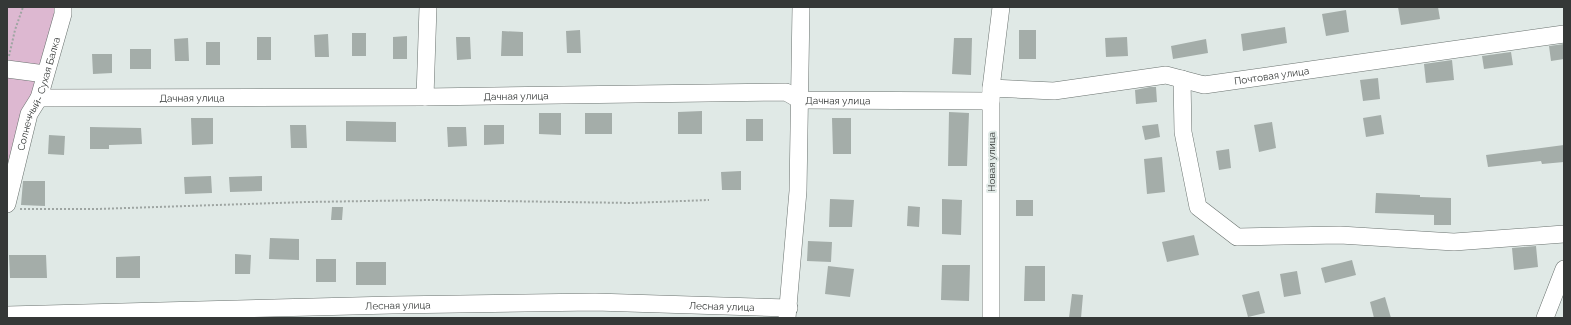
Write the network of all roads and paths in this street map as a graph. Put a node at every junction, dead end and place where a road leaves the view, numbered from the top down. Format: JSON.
{"nodes":[{"id":1,"x":23,"y":7,"type":"edge"},
{"id":2,"x":63,"y":7,"type":"edge"},
{"id":3,"x":428,"y":7,"type":"edge"},
{"id":4,"x":801,"y":7,"type":"edge"},
{"id":5,"x":1001,"y":7,"type":"edge"},
{"id":6,"x":1564,"y":34,"type":"edge"},
{"id":7,"x":8,"y":63,"type":"edge"},
{"id":8,"x":45,"y":74,"type":"junction"},
{"id":9,"x":1182,"y":79,"type":"junction"},
{"id":10,"x":991,"y":94,"type":"junction"},
{"id":11,"x":425,"y":97,"type":"junction"},
{"id":12,"x":39,"y":98,"type":"junction"},
{"id":13,"x":800,"y":100,"type":"junction"},
{"id":14,"x":709,"y":200,"type":"dead end"},
{"id":15,"x":11,"y":207,"type":"edge"},
{"id":16,"x":1564,"y":234,"type":"edge"},
{"id":17,"x":1564,"y":269,"type":"edge"},
{"id":18,"x":788,"y":313,"type":"edge"},
{"id":19,"x":7,"y":315,"type":"edge"},
{"id":20,"x":991,"y":318,"type":"edge"},
{"id":21,"x":1545,"y":318,"type":"edge"}],
"edges":[{"from":1,"to":7,"type":"path"},
{"from":2,"to":8,"type":"street","name":"Солнечный- Сухая Балка"},
{"from":3,"to":11,"type":"street"},
{"from":4,"to":13,"type":"street","name":"Лесная улица"},
{"from":5,"to":10,"type":"street","name":"Новая улица"},
{"from":6,"to":9,"type":"street","name":"Почтовая улица"},
{"from":7,"to":8,"type":"street"},
{"from":8,"to":12,"type":"street","name":"Солнечный- Сухая Балка"},
{"from":9,"to":10,"type":"street","name":"Почтовая улица"},
{"from":9,"to":16,"type":"street"},
{"from":10,"to":13,"type":"street","name":"Дачная улица"},
{"from":10,"to":20,"type":"street","name":"Новая улица"},
{"from":11,"to":12,"type":"street","name":"Дачная улица"},
{"from":11,"to":13,"type":"street","name":"Дачная улица"},
{"from":12,"to":15,"type":"street","name":"Солнечный- Сухая Балка"},
{"from":13,"to":18,"type":"street","name":"Лесная улица"},
{"from":14,"to":15,"type":"path"},
{"from":17,"to":21,"type":"street"},
{"from":18,"to":19,"type":"street","name":"Лесная улица"}]}
